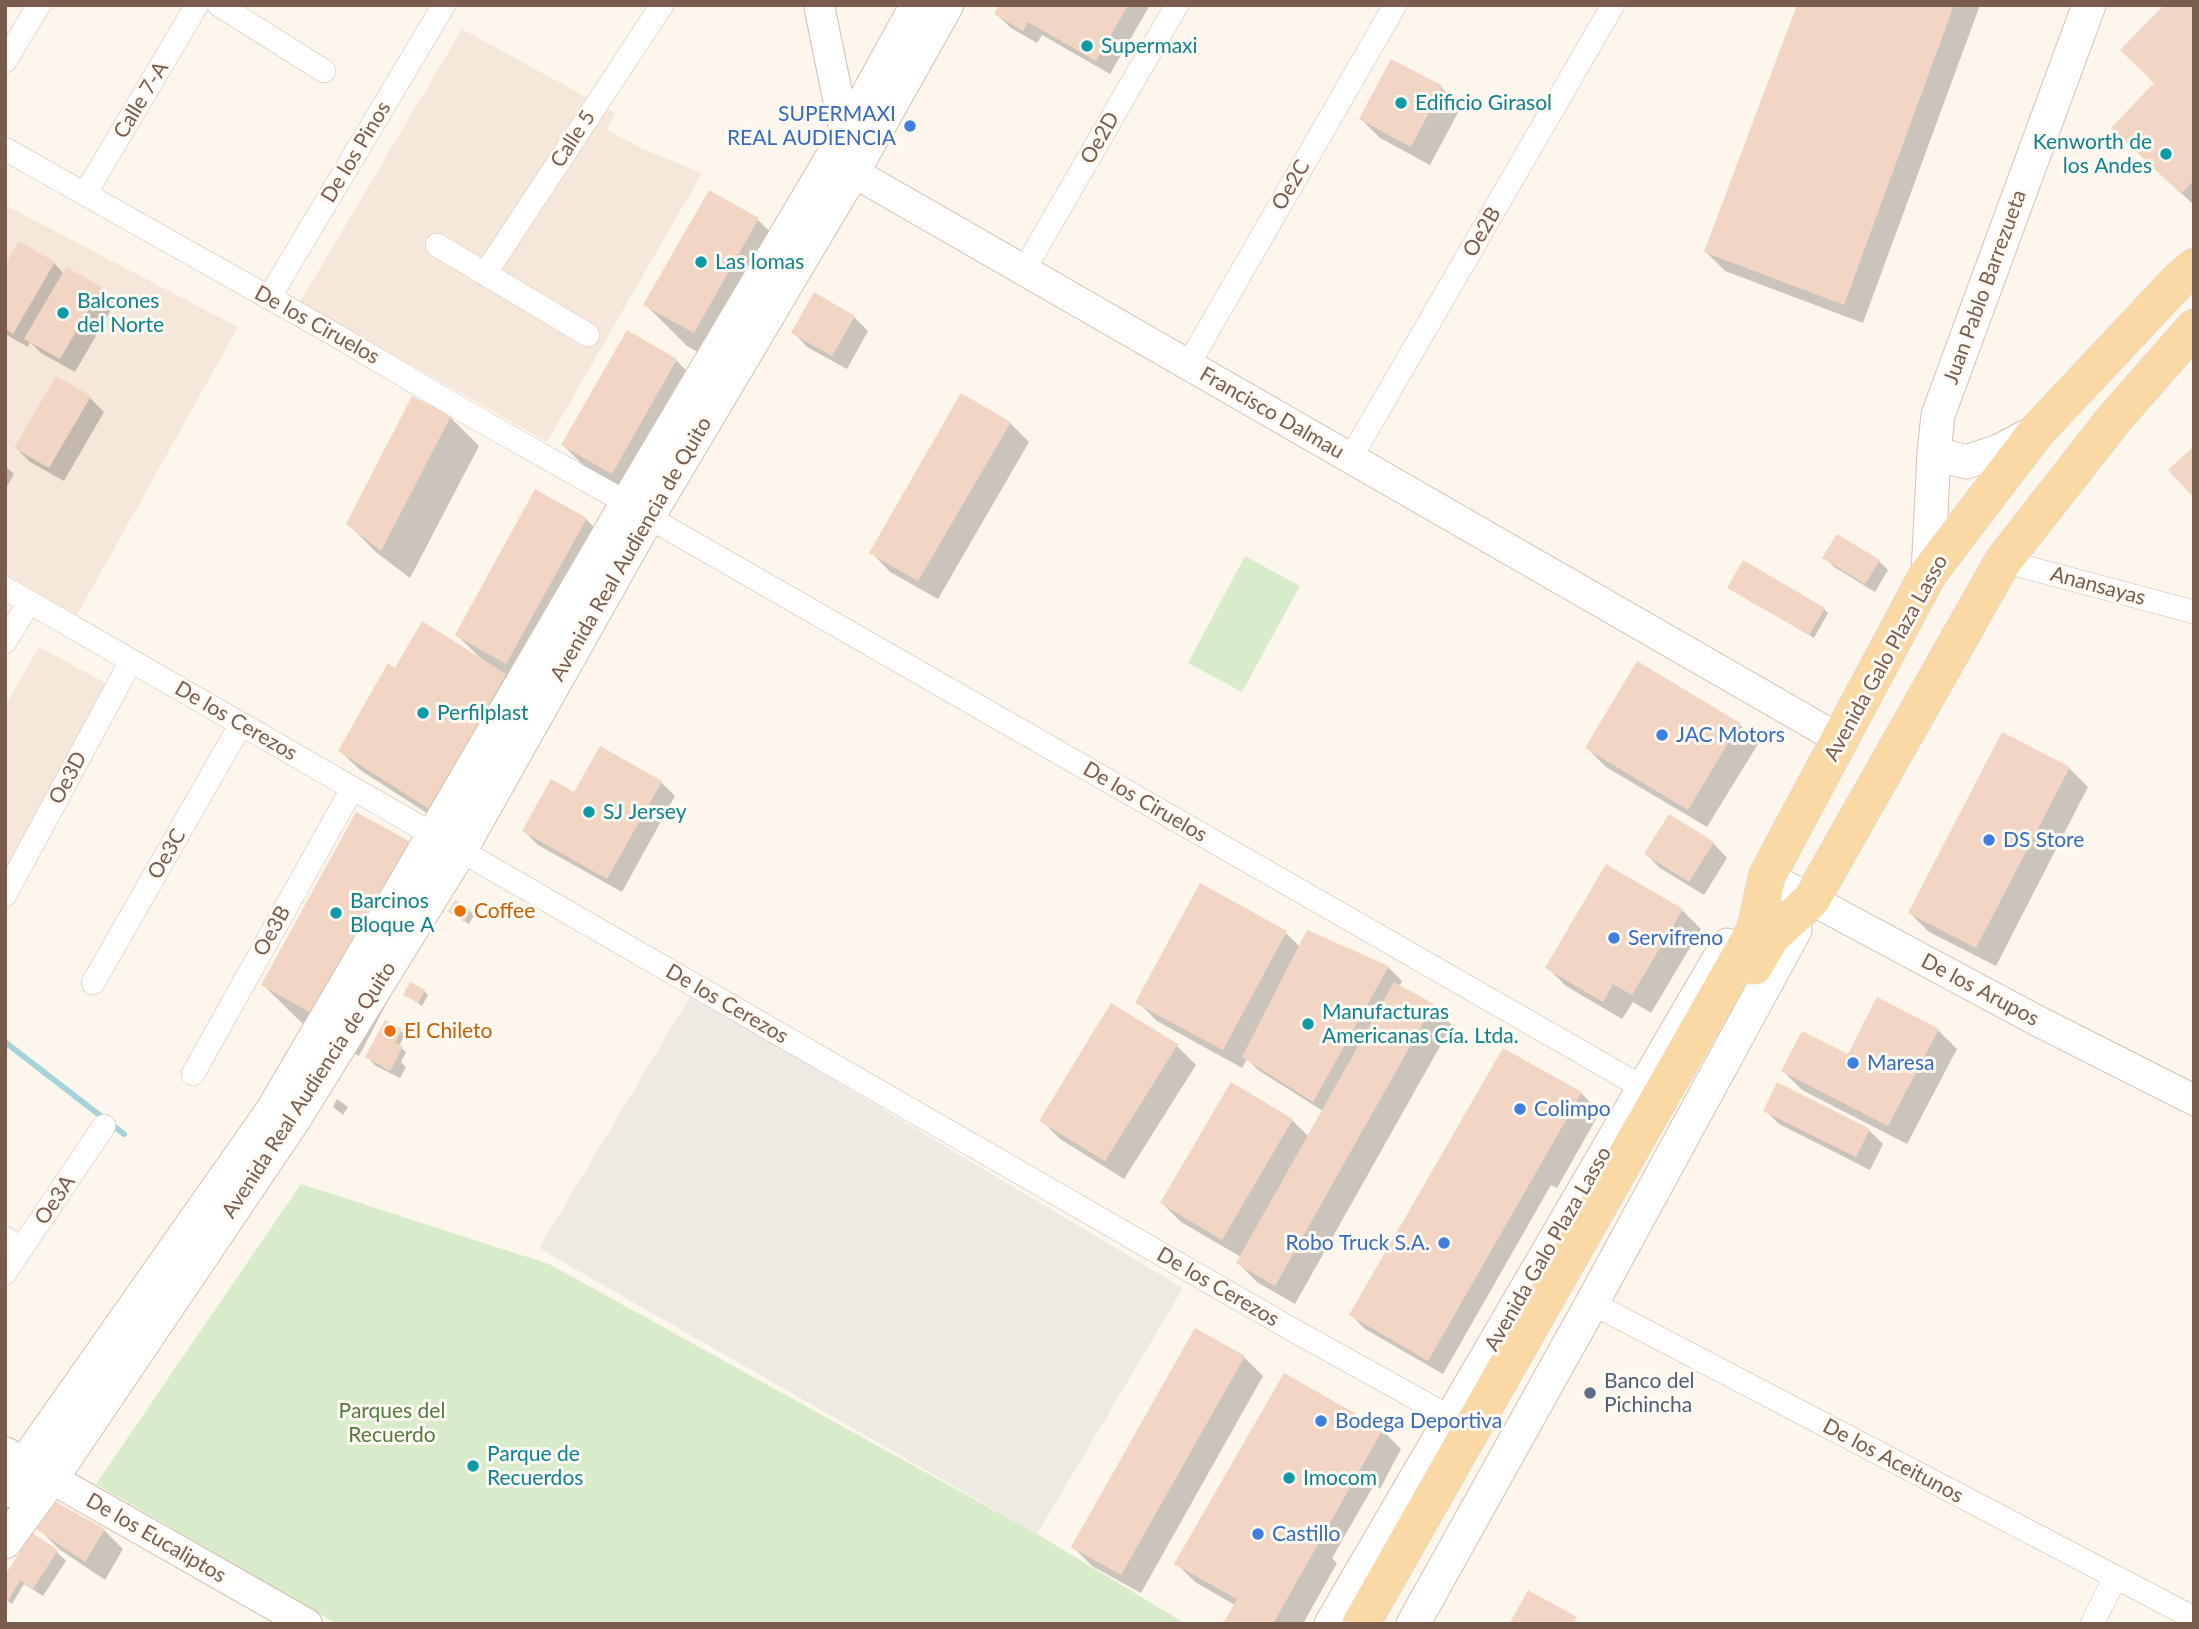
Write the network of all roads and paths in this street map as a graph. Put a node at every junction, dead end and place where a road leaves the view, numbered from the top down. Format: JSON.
{"nodes":[{"id":1,"x":38,"y":5,"type":"edge"},
{"id":2,"x":197,"y":5,"type":"edge"},
{"id":3,"x":219,"y":5,"type":"edge"},
{"id":4,"x":444,"y":5,"type":"edge"},
{"id":5,"x":662,"y":5,"type":"edge"},
{"id":6,"x":819,"y":5,"type":"edge"},
{"id":7,"x":917,"y":5,"type":"edge"},
{"id":8,"x":947,"y":5,"type":"edge"},
{"id":9,"x":1177,"y":5,"type":"edge"},
{"id":10,"x":1395,"y":5,"type":"edge"},
{"id":11,"x":1613,"y":5,"type":"edge"},
{"id":12,"x":2089,"y":5,"type":"edge"},
{"id":13,"x":5,"y":61,"type":"edge"},
{"id":14,"x":324,"y":71,"type":"dead end"},
{"id":15,"x":845,"y":134,"type":"junction"},
{"id":16,"x":5,"y":149,"type":"edge"},
{"id":17,"x":853,"y":172,"type":"junction"},
{"id":18,"x":85,"y":194,"type":"junction"},
{"id":19,"x":437,"y":245,"type":"dead end"},
{"id":20,"x":2194,"y":267,"type":"edge"},
{"id":21,"x":1024,"y":270,"type":"junction"},
{"id":22,"x":485,"y":274,"type":"junction"},
{"id":23,"x":269,"y":298,"type":"junction"},
{"id":24,"x":2194,"y":328,"type":"edge"},
{"id":25,"x":588,"y":335,"type":"dead end"},
{"id":26,"x":1188,"y":365,"type":"junction"},
{"id":27,"x":2037,"y":431,"type":"junction"},
{"id":28,"x":1934,"y":453,"type":"junction"},
{"id":29,"x":1350,"y":459,"type":"junction"},
{"id":30,"x":637,"y":510,"type":"junction"},
{"id":31,"x":2003,"y":561,"type":"junction"},
{"id":32,"x":1928,"y":574,"type":"junction"},
{"id":33,"x":5,"y":588,"type":"edge"},
{"id":34,"x":29,"y":602,"type":"junction"},
{"id":35,"x":2194,"y":612,"type":"edge"},
{"id":36,"x":5,"y":642,"type":"edge"},
{"id":37,"x":131,"y":661,"type":"junction"},
{"id":38,"x":241,"y":724,"type":"junction"},
{"id":39,"x":1839,"y":738,"type":"junction"},
{"id":40,"x":352,"y":789,"type":"junction"},
{"id":41,"x":447,"y":843,"type":"junction"},
{"id":42,"x":1767,"y":876,"type":"junction"},
{"id":43,"x":5,"y":895,"type":"edge"},
{"id":44,"x":1811,"y":900,"type":"junction"},
{"id":45,"x":93,"y":983,"type":"dead end"},
{"id":46,"x":193,"y":1074,"type":"dead end"},
{"id":47,"x":1642,"y":1087,"type":"junction"},
{"id":48,"x":2194,"y":1100,"type":"edge"},
{"id":49,"x":104,"y":1126,"type":"dead end"},
{"id":50,"x":14,"y":1241,"type":"edge"},
{"id":51,"x":5,"y":1273,"type":"edge"},
{"id":52,"x":1592,"y":1303,"type":"junction"},
{"id":53,"x":1450,"y":1417,"type":"junction"},
{"id":54,"x":27,"y":1465,"type":"edge"},
{"id":55,"x":5,"y":1491,"type":"edge"},
{"id":56,"x":5,"y":1542,"type":"edge"},
{"id":57,"x":2115,"y":1578,"type":"junction"},
{"id":58,"x":2194,"y":1618,"type":"edge"},
{"id":59,"x":307,"y":1624,"type":"edge"},
{"id":60,"x":1331,"y":1624,"type":"edge"},
{"id":61,"x":1361,"y":1624,"type":"edge"},
{"id":62,"x":1380,"y":1624,"type":"edge"},
{"id":63,"x":1413,"y":1624,"type":"edge"},
{"id":64,"x":2092,"y":1624,"type":"edge"}],
"edges":[{"from":1,"to":13,"type":"street"},
{"from":2,"to":18,"type":"street","name":"Calle 7-A"},
{"from":3,"to":14,"type":"street"},
{"from":4,"to":23,"type":"street","name":"De los Pinos"},
{"from":5,"to":22,"type":"street","name":"Calle 5"},
{"from":6,"to":15,"type":"street"},
{"from":7,"to":15,"type":"main road","name":"Avenida Real Audiencia de Quito"},
{"from":8,"to":17,"type":"main road","name":"Avenida Real Audiencia de Quito"},
{"from":9,"to":21,"type":"street","name":"Oe2D"},
{"from":10,"to":26,"type":"street","name":"Oe2C"},
{"from":11,"to":29,"type":"street","name":"Oe2B"},
{"from":12,"to":28,"type":"main road","name":"Juan Pablo Barrezueta"},
{"from":15,"to":17,"type":"street"},
{"from":15,"to":30,"type":"main road","name":"Avenida Real Audiencia de Quito"},
{"from":16,"to":18,"type":"street","name":"De los Ciruelos"},
{"from":17,"to":21,"type":"street","name":"Francisco Dalmau"},
{"from":17,"to":30,"type":"main road","name":"Avenida Real Audiencia de Quito"},
{"from":18,"to":23,"type":"street","name":"De los Ciruelos"},
{"from":19,"to":22,"type":"street"},
{"from":20,"to":27,"type":"main road","name":"Avenida Galo Plaza Lasso"},
{"from":21,"to":26,"type":"street","name":"Francisco Dalmau"},
{"from":22,"to":25,"type":"street"},
{"from":23,"to":30,"type":"street","name":"De los Ciruelos"},
{"from":24,"to":31,"type":"main road","name":"Avenida Galo Plaza Lasso"},
{"from":26,"to":29,"type":"street","name":"Francisco Dalmau"},
{"from":27,"to":28,"type":"main road"},
{"from":27,"to":32,"type":"main road","name":"Avenida Galo Plaza Lasso"},
{"from":28,"to":32,"type":"main road","name":"Juan Pablo Barrezueta"},
{"from":29,"to":39,"type":"street","name":"Francisco Dalmau"},
{"from":30,"to":41,"type":"main road","name":"Avenida Real Audiencia de Quito"},
{"from":30,"to":47,"type":"street","name":"De los Ciruelos"},
{"from":31,"to":35,"type":"street","name":"Anansayas"},
{"from":31,"to":44,"type":"main road","name":"Avenida Galo Plaza Lasso"},
{"from":32,"to":39,"type":"main road","name":"Avenida Galo Plaza Lasso"},
{"from":33,"to":34,"type":"street","name":"De los Cerezos"},
{"from":34,"to":36,"type":"street"},
{"from":34,"to":37,"type":"street","name":"De los Cerezos"},
{"from":37,"to":38,"type":"street","name":"De los Cerezos"},
{"from":37,"to":43,"type":"street","name":"Oe3D"},
{"from":38,"to":40,"type":"street","name":"De los Cerezos"},
{"from":38,"to":45,"type":"street","name":"Oe3C"},
{"from":39,"to":42,"type":"main road","name":"Avenida Galo Plaza Lasso"},
{"from":40,"to":41,"type":"street","name":"De los Cerezos"},
{"from":40,"to":46,"type":"street","name":"Oe3B"},
{"from":41,"to":53,"type":"street","name":"De los Cerezos"},
{"from":41,"to":54,"type":"main road","name":"Avenida Real Audiencia de Quito"},
{"from":42,"to":44,"type":"street","name":"De los Arupos"},
{"from":42,"to":47,"type":"main road","name":"Avenida Galo Plaza Lasso"},
{"from":42,"to":61,"type":"main road","name":"Avenida Galo Plaza Lasso"},
{"from":44,"to":48,"type":"street","name":"De los Arupos"},
{"from":44,"to":52,"type":"main road","name":"Avenida Galo Plaza Lasso"},
{"from":44,"to":62,"type":"main road","name":"Avenida Galo Plaza Lasso"},
{"from":47,"to":53,"type":"main road","name":"Avenida Galo Plaza Lasso"},
{"from":49,"to":50,"type":"street","name":"Oe3A"},
{"from":50,"to":51,"type":"street","name":"Oe3A"},
{"from":52,"to":57,"type":"street","name":"De los Aceitunos"},
{"from":52,"to":63,"type":"main road","name":"Avenida Galo Plaza Lasso"},
{"from":53,"to":60,"type":"main road","name":"Avenida Galo Plaza Lasso"},
{"from":54,"to":55,"type":"main road","name":"Avenida Real Audiencia de Quito"},
{"from":54,"to":56,"type":"main road","name":"Avenida Real Audiencia de Quito"},
{"from":54,"to":59,"type":"street","name":"De los Eucaliptos"},
{"from":57,"to":58,"type":"street","name":"De los Aceitunos"},
{"from":57,"to":64,"type":"street"}]}
